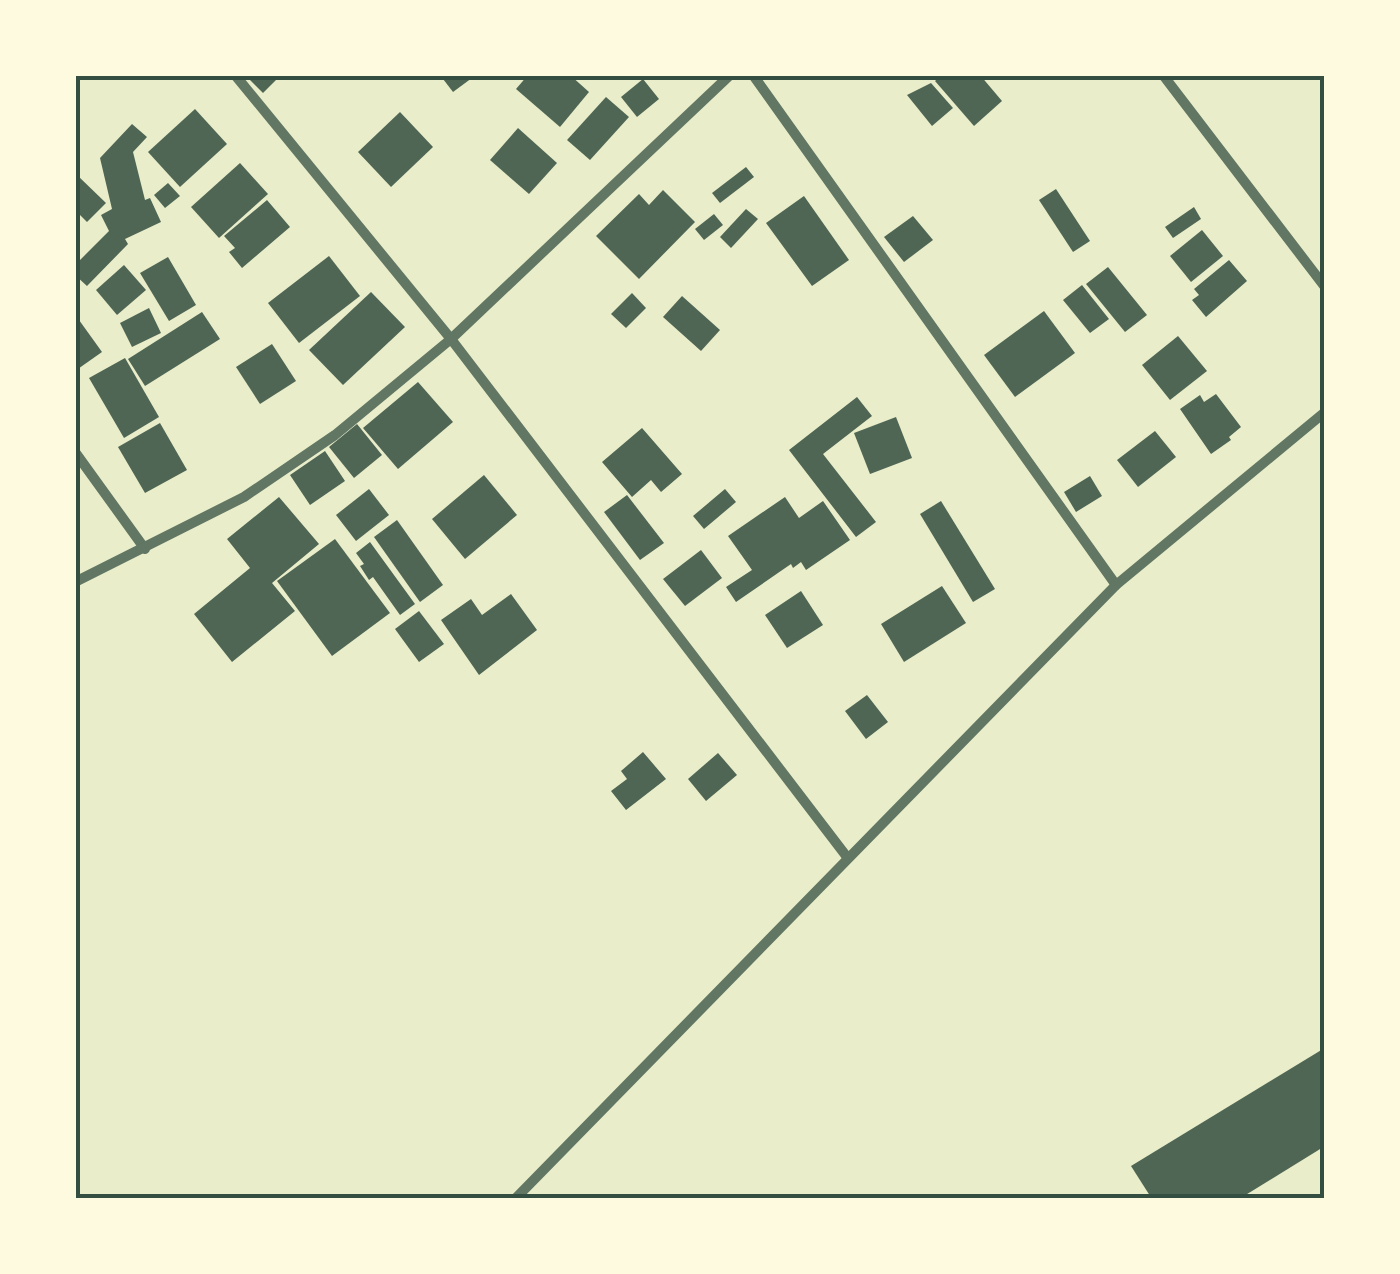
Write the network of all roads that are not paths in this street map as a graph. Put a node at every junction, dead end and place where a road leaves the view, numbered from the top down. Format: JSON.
{"nodes":[{"id":1,"x":234,"y":75,"type":"edge"},
{"id":2,"x":730,"y":75,"type":"edge"},
{"id":3,"x":753,"y":75,"type":"edge"},
{"id":4,"x":1163,"y":75,"type":"edge"},
{"id":5,"x":1325,"y":288,"type":"edge"},
{"id":6,"x":451,"y":339,"type":"junction"},
{"id":7,"x":1325,"y":412,"type":"edge"},
{"id":8,"x":75,"y":452,"type":"edge"},
{"id":9,"x":145,"y":549,"type":"junction"},
{"id":10,"x":75,"y":582,"type":"edge"},
{"id":11,"x":1116,"y":585,"type":"junction"},
{"id":12,"x":847,"y":857,"type":"junction"},
{"id":13,"x":515,"y":1199,"type":"edge"}],
"edges":[{"from":1,"to":6,"type":"street"},
{"from":2,"to":6,"type":"street"},
{"from":3,"to":11,"type":"street"},
{"from":4,"to":5,"type":"street"},
{"from":6,"to":9,"type":"street"},
{"from":6,"to":12,"type":"street"},
{"from":7,"to":11,"type":"street"},
{"from":8,"to":9,"type":"street"},
{"from":9,"to":10,"type":"street"},
{"from":11,"to":12,"type":"street"},
{"from":12,"to":13,"type":"street"}]}
